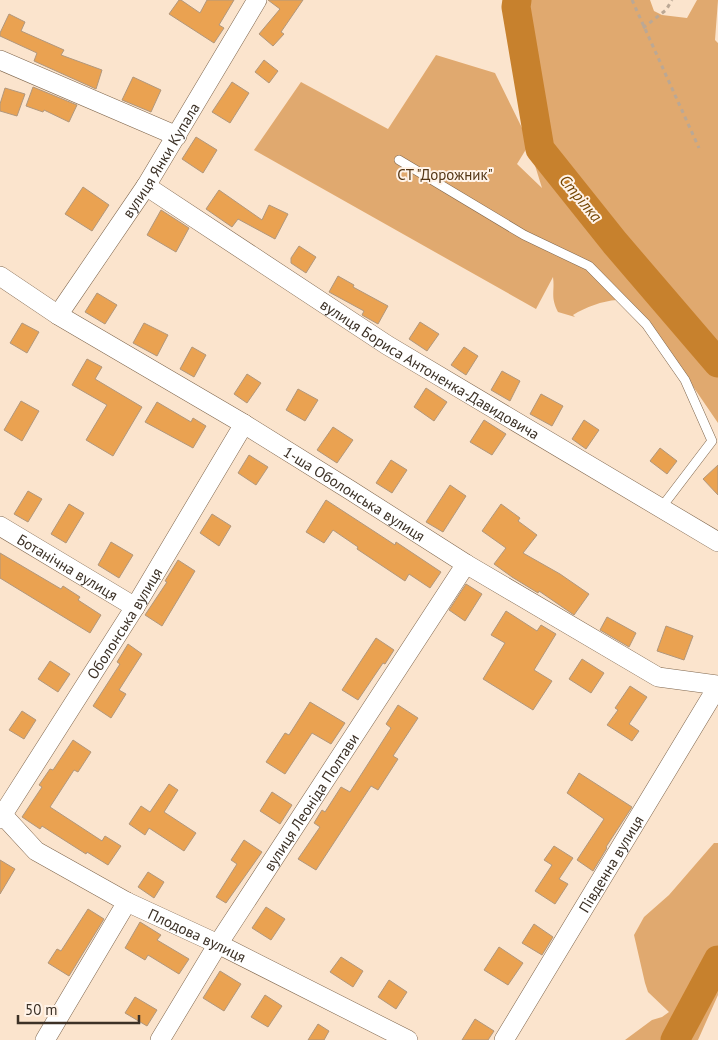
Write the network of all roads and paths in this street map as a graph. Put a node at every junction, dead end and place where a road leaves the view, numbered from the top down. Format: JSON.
{"nodes":[{"id":1,"x":257,"y":0,"type":"edge"},
{"id":2,"x":632,"y":0,"type":"edge"},
{"id":3,"x":672,"y":0,"type":"edge"},
{"id":4,"x":643,"y":28,"type":"junction"},
{"id":5,"x":0,"y":60,"type":"edge"},
{"id":6,"x":177,"y":136,"type":"junction"},
{"id":7,"x":699,"y":148,"type":"dead end"},
{"id":8,"x":399,"y":160,"type":"dead end"},
{"id":9,"x":146,"y":186,"type":"junction"},
{"id":10,"x":0,"y":276,"type":"edge"},
{"id":11,"x":58,"y":315,"type":"junction"},
{"id":12,"x":244,"y":424,"type":"junction"},
{"id":13,"x":660,"y":508,"type":"junction"},
{"id":14,"x":0,"y":526,"type":"edge"},
{"id":15,"x":718,"y":542,"type":"edge"},
{"id":16,"x":466,"y":564,"type":"junction"},
{"id":17,"x":135,"y":607,"type":"junction"},
{"id":18,"x":718,"y":685,"type":"edge"},
{"id":19,"x":1,"y":815,"type":"edge"},
{"id":20,"x":127,"y":902,"type":"junction"},
{"id":21,"x":218,"y":944,"type":"junction"},
{"id":22,"x":45,"y":1040,"type":"edge"},
{"id":23,"x":160,"y":1040,"type":"edge"},
{"id":24,"x":408,"y":1040,"type":"edge"},
{"id":25,"x":504,"y":1040,"type":"edge"}],
"edges":[{"from":1,"to":6,"type":"street","name":"вулиця Янки Купала"},
{"from":2,"to":4,"type":"path"},
{"from":3,"to":4,"type":"path"},
{"from":4,"to":7,"type":"path"},
{"from":5,"to":6,"type":"street"},
{"from":6,"to":9,"type":"street","name":"вулиця Янки Купала"},
{"from":8,"to":13,"type":"lane"},
{"from":9,"to":11,"type":"street","name":"вулиця Янки Купала"},
{"from":9,"to":13,"type":"street","name":"вулиця Бориса Антоненка-Давидовича"},
{"from":10,"to":11,"type":"street","name":"1-ша Оболонська вулиця"},
{"from":11,"to":12,"type":"street","name":"1-ша Оболонська вулиця"},
{"from":12,"to":16,"type":"street","name":"1-ша Оболонська вулиця"},
{"from":12,"to":17,"type":"street","name":"Оболонська вулиця"},
{"from":13,"to":15,"type":"street","name":"вулиця Бориса Антоненка-Давидовича"},
{"from":14,"to":17,"type":"street","name":"Ботанічна вулиця"},
{"from":16,"to":18,"type":"street","name":"1-ша Оболонська вулиця"},
{"from":16,"to":21,"type":"street","name":"вулиця Леоніда Полтави"},
{"from":17,"to":19,"type":"street","name":"Оболонська вулиця"},
{"from":18,"to":25,"type":"street","name":"Південна вулиця"},
{"from":19,"to":20,"type":"street","name":"Плодова вулиця"},
{"from":20,"to":21,"type":"street","name":"Плодова вулиця"},
{"from":20,"to":22,"type":"street"},
{"from":21,"to":23,"type":"street","name":"вулиця Леоніда Полтави"},
{"from":21,"to":24,"type":"street","name":"Плодова вулиця"}]}
